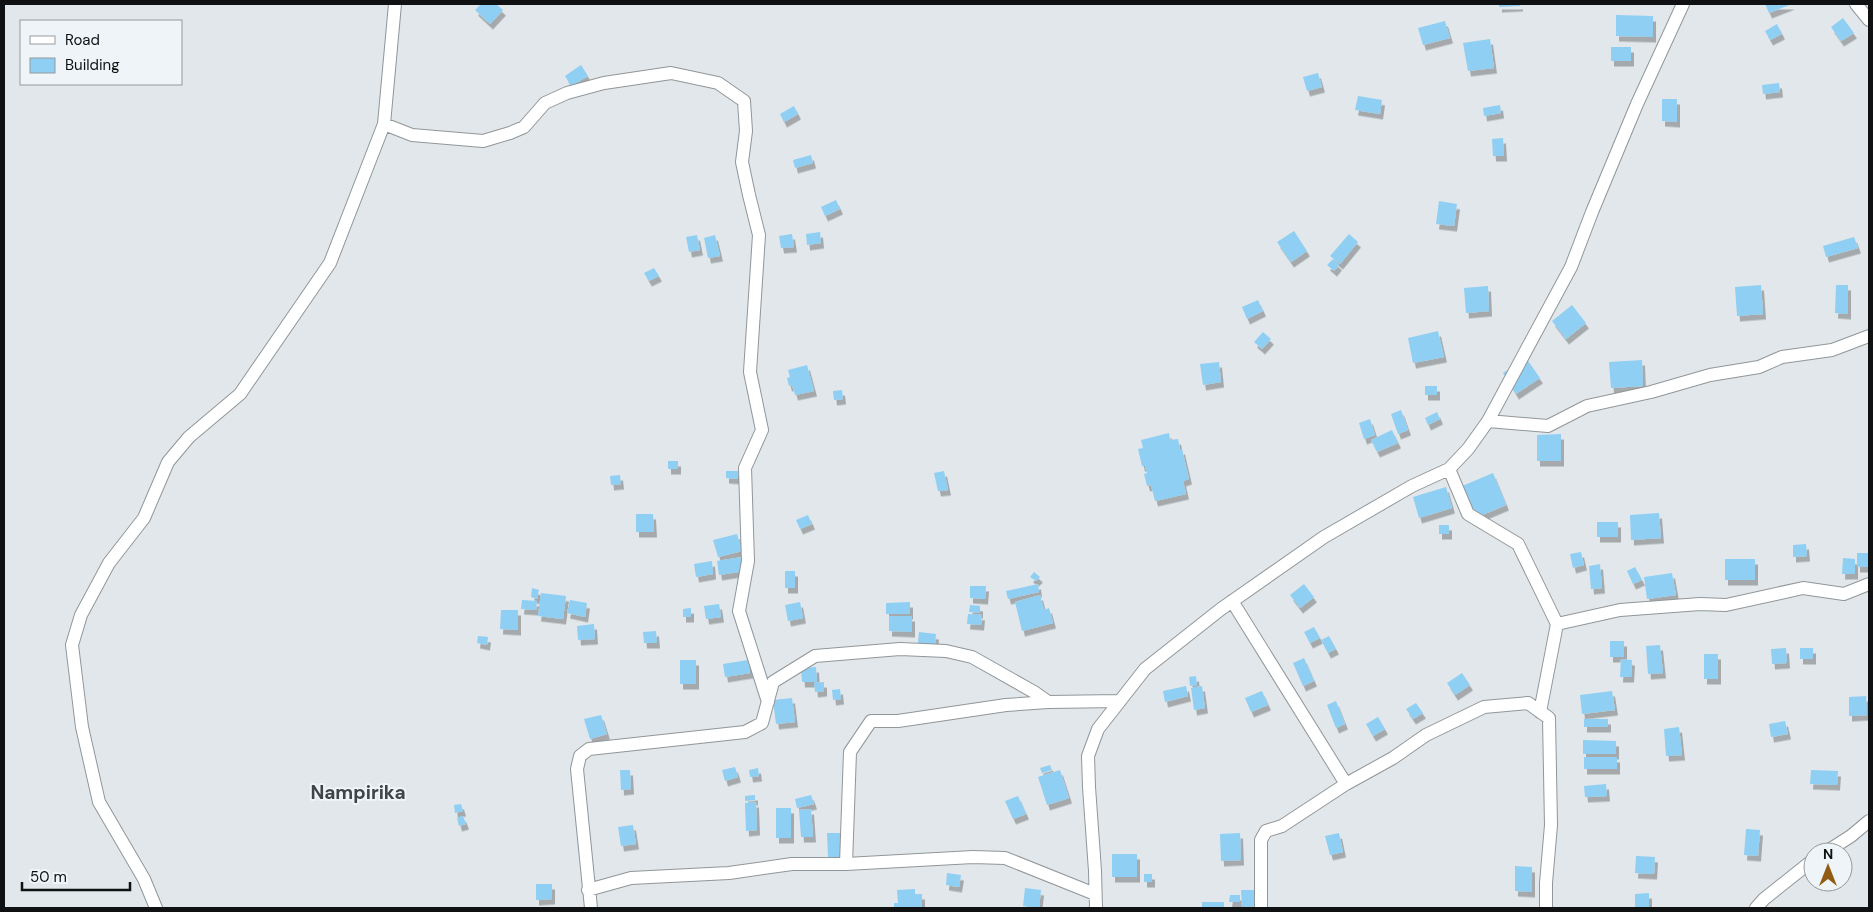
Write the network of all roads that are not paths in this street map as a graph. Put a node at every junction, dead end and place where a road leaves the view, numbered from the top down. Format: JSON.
{"nodes":[{"id":1,"x":395,"y":4,"type":"edge"},
{"id":2,"x":1683,"y":4,"type":"edge"},
{"id":3,"x":1856,"y":4,"type":"edge"},
{"id":4,"x":1869,"y":20,"type":"edge"},
{"id":5,"x":384,"y":124,"type":"junction"},
{"id":6,"x":1869,"y":336,"type":"edge"},
{"id":7,"x":1488,"y":421,"type":"junction"},
{"id":8,"x":1449,"y":469,"type":"junction"},
{"id":9,"x":1869,"y":584,"type":"edge"},
{"id":10,"x":1232,"y":601,"type":"junction"},
{"id":11,"x":1557,"y":624,"type":"junction"},
{"id":12,"x":1120,"y":701,"type":"junction"},
{"id":13,"x":768,"y":702,"type":"junction"},
{"id":14,"x":1048,"y":702,"type":"junction"},
{"id":15,"x":1540,"y":712,"type":"junction"},
{"id":16,"x":1346,"y":784,"type":"junction"},
{"id":17,"x":1869,"y":822,"type":"edge"},
{"id":18,"x":1842,"y":842,"type":"edge"},
{"id":19,"x":846,"y":864,"type":"junction"},
{"id":20,"x":1803,"y":868,"type":"edge"},
{"id":21,"x":588,"y":890,"type":"junction"},
{"id":22,"x":1095,"y":894,"type":"junction"},
{"id":23,"x":156,"y":908,"type":"edge"},
{"id":24,"x":591,"y":908,"type":"edge"},
{"id":25,"x":1096,"y":908,"type":"edge"},
{"id":26,"x":1261,"y":908,"type":"edge"},
{"id":27,"x":1546,"y":908,"type":"edge"},
{"id":28,"x":1756,"y":908,"type":"edge"}],
"edges":[{"from":1,"to":5,"type":"street"},
{"from":2,"to":7,"type":"street"},
{"from":3,"to":4,"type":"street"},
{"from":5,"to":13,"type":"street"},
{"from":5,"to":23,"type":"street"},
{"from":6,"to":7,"type":"street"},
{"from":7,"to":8,"type":"street"},
{"from":8,"to":10,"type":"street"},
{"from":8,"to":11,"type":"street"},
{"from":9,"to":11,"type":"street"},
{"from":10,"to":12,"type":"street"},
{"from":10,"to":16,"type":"street"},
{"from":11,"to":15,"type":"street"},
{"from":12,"to":14,"type":"street"},
{"from":12,"to":22,"type":"street"},
{"from":13,"to":14,"type":"street"},
{"from":13,"to":21,"type":"street"},
{"from":14,"to":19,"type":"street"},
{"from":15,"to":16,"type":"street"},
{"from":15,"to":27,"type":"street"},
{"from":16,"to":26,"type":"street"},
{"from":17,"to":18,"type":"street"},
{"from":19,"to":21,"type":"street"},
{"from":19,"to":22,"type":"street"},
{"from":20,"to":28,"type":"street"},
{"from":21,"to":24,"type":"street"},
{"from":22,"to":25,"type":"street"}]}
